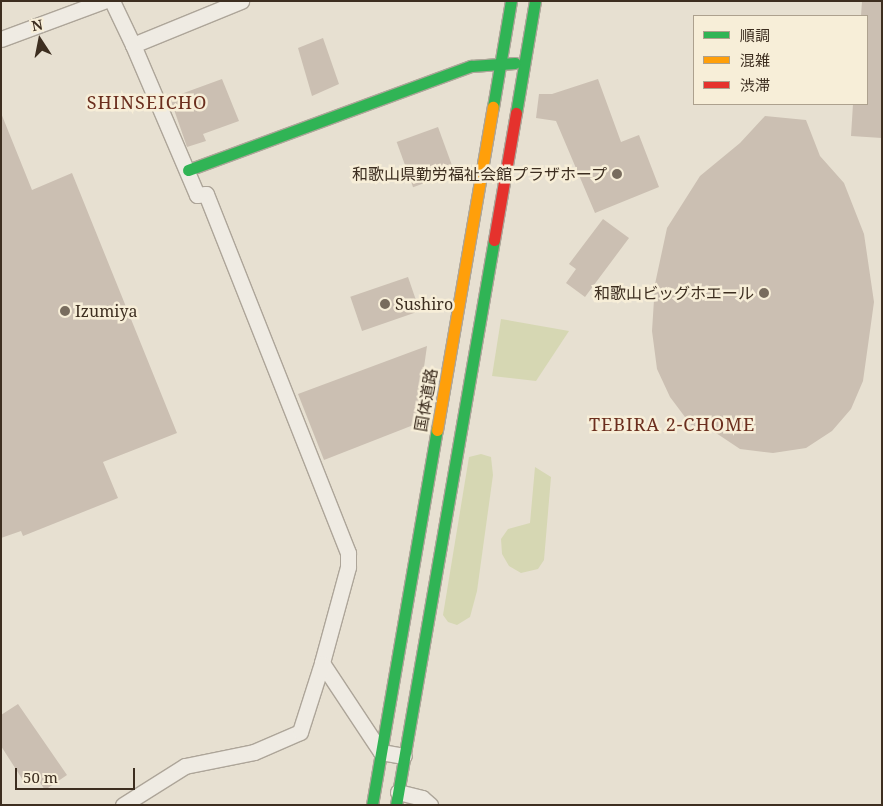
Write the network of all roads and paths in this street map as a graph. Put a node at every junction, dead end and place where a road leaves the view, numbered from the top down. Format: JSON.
{"nodes":[{"id":1,"x":104,"y":1,"type":"edge"},
{"id":2,"x":112,"y":1,"type":"edge"},
{"id":3,"x":241,"y":1,"type":"edge"},
{"id":4,"x":511,"y":1,"type":"edge"},
{"id":5,"x":535,"y":1,"type":"edge"},
{"id":6,"x":1,"y":39,"type":"edge"},
{"id":7,"x":133,"y":45,"type":"junction"},
{"id":8,"x":503,"y":63,"type":"junction"},
{"id":9,"x":525,"y":63,"type":"junction"},
{"id":10,"x":188,"y":170,"type":"junction"},
{"id":11,"x":322,"y":663,"type":"junction"},
{"id":12,"x":381,"y":752,"type":"junction"},
{"id":13,"x":404,"y":756,"type":"junction"},
{"id":14,"x":397,"y":798,"type":"edge"},
{"id":15,"x":123,"y":805,"type":"edge"},
{"id":16,"x":372,"y":805,"type":"edge"},
{"id":17,"x":430,"y":805,"type":"edge"}],
"edges":[{"from":1,"to":6,"type":"street"},
{"from":2,"to":7,"type":"street"},
{"from":3,"to":7,"type":"street"},
{"from":4,"to":8,"type":"street","name":"国体道路"},
{"from":5,"to":9,"type":"street"},
{"from":7,"to":10,"type":"street"},
{"from":8,"to":9,"type":"street"},
{"from":8,"to":10,"type":"street"},
{"from":8,"to":12,"type":"street","name":"国体道路"},
{"from":9,"to":13,"type":"street"},
{"from":10,"to":11,"type":"street"},
{"from":11,"to":12,"type":"street"},
{"from":11,"to":15,"type":"street"},
{"from":12,"to":13,"type":"street"},
{"from":12,"to":16,"type":"street","name":"国体道路"},
{"from":13,"to":14,"type":"street"},
{"from":14,"to":17,"type":"street"}]}
